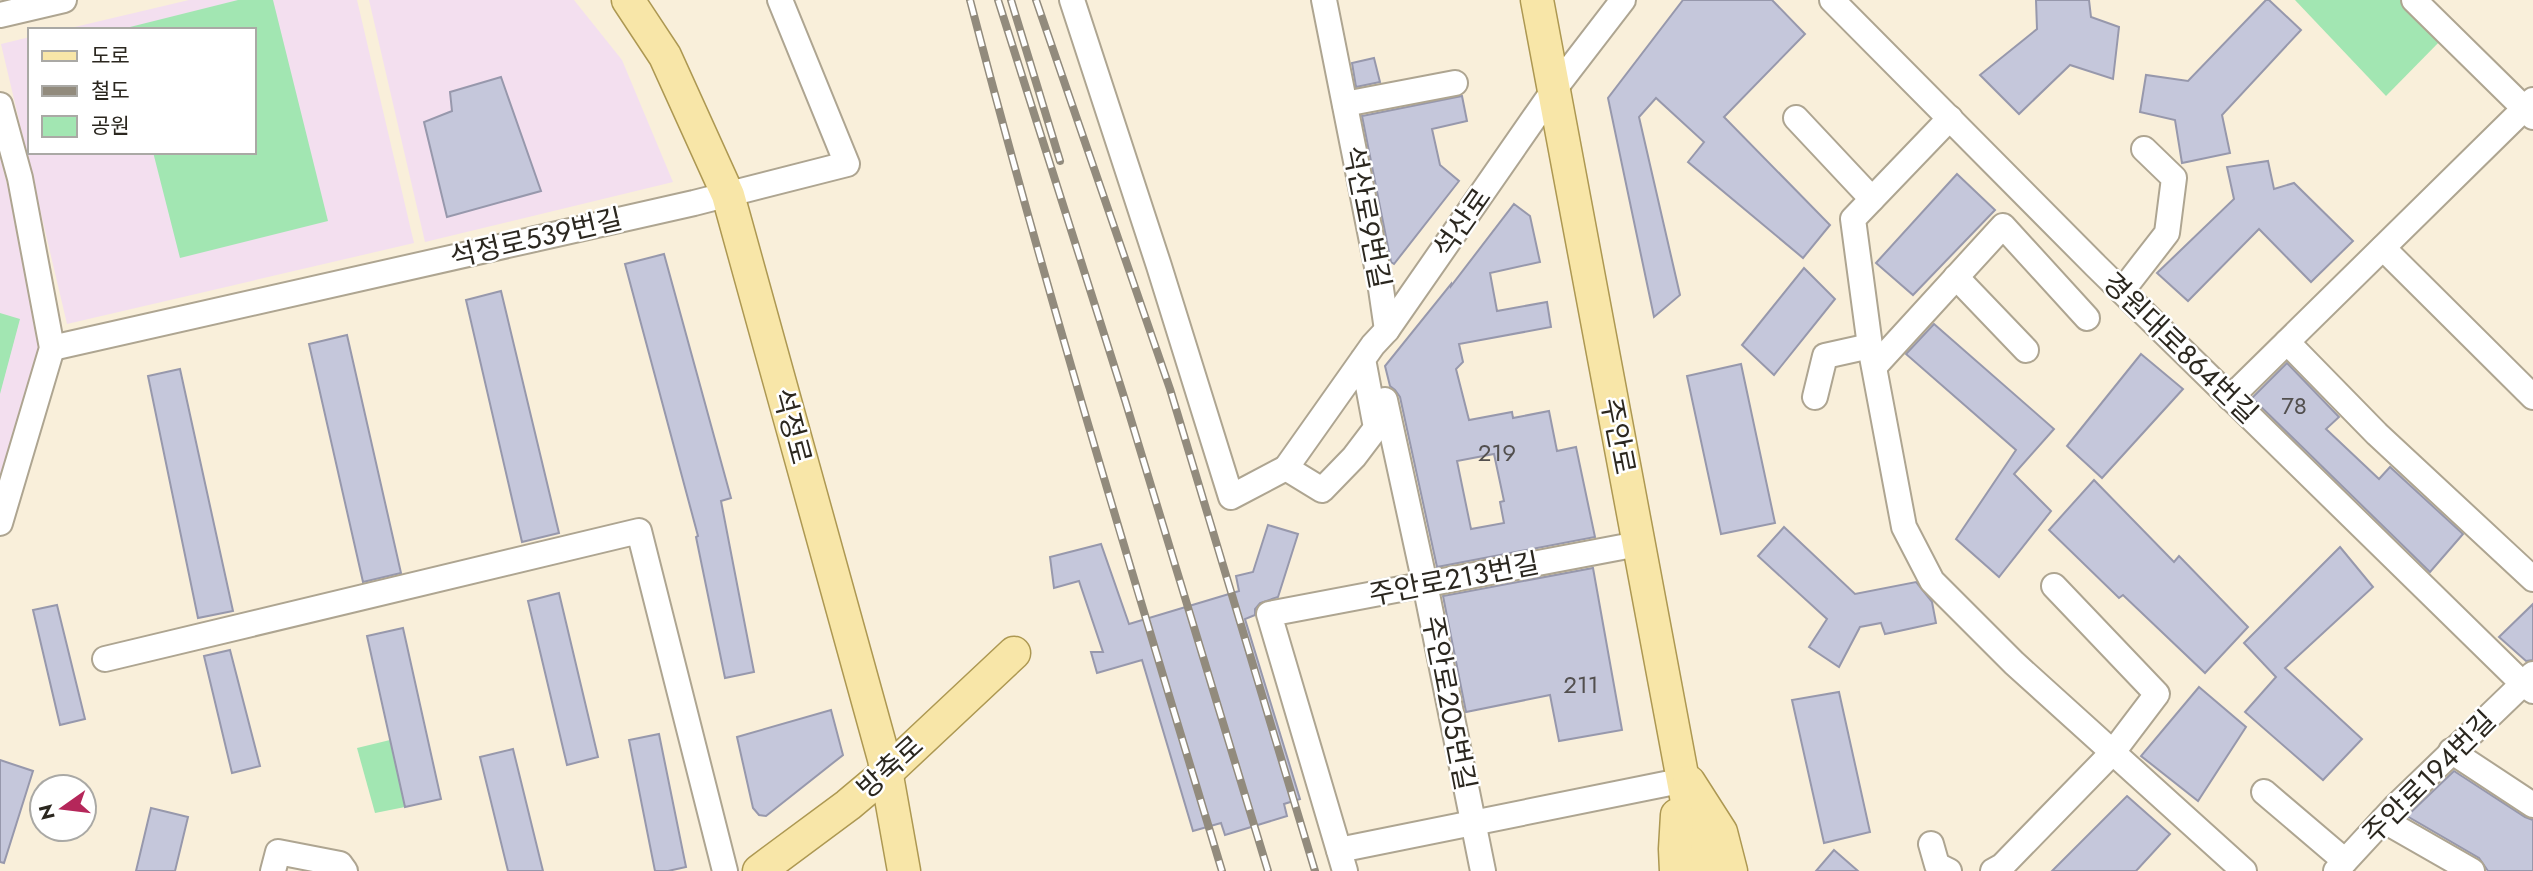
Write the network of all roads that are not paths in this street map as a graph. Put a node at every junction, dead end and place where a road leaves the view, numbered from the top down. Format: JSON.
{"nodes":[{"id":1,"x":64,"y":0,"type":"edge"},
{"id":2,"x":628,"y":0,"type":"edge"},
{"id":3,"x":780,"y":0,"type":"edge"},
{"id":4,"x":1072,"y":0,"type":"edge"},
{"id":5,"x":1324,"y":0,"type":"edge"},
{"id":6,"x":1537,"y":0,"type":"edge"},
{"id":7,"x":1623,"y":0,"type":"edge"},
{"id":8,"x":1832,"y":0,"type":"edge"},
{"id":9,"x":2414,"y":0,"type":"edge"},
{"id":10,"x":0,"y":15,"type":"edge"},
{"id":11,"x":1455,"y":83,"type":"dead end"},
{"id":12,"x":1553,"y":91,"type":"junction"},
{"id":13,"x":1345,"y":104,"type":"junction"},
{"id":14,"x":0,"y":105,"type":"edge"},
{"id":15,"x":2530,"y":109,"type":"edge"},
{"id":16,"x":1796,"y":117,"type":"dead end"},
{"id":17,"x":1950,"y":118,"type":"junction"},
{"id":18,"x":2144,"y":149,"type":"dead end"},
{"id":19,"x":728,"y":195,"type":"junction"},
{"id":20,"x":1872,"y":199,"type":"junction"},
{"id":21,"x":2384,"y":248,"type":"junction"},
{"id":22,"x":1956,"y":277,"type":"junction"},
{"id":23,"x":2122,"y":291,"type":"junction"},
{"id":24,"x":2087,"y":318,"type":"dead end"},
{"id":25,"x":2287,"y":342,"type":"junction"},
{"id":26,"x":1374,"y":345,"type":"junction"},
{"id":27,"x":52,"y":348,"type":"junction"},
{"id":28,"x":2026,"y":350,"type":"dead end"},
{"id":29,"x":1873,"y":356,"type":"junction"},
{"id":30,"x":2527,"y":391,"type":"edge"},
{"id":31,"x":1815,"y":397,"type":"dead end"},
{"id":32,"x":2230,"y":398,"type":"junction"},
{"id":33,"x":1286,"y":468,"type":"junction"},
{"id":34,"x":0,"y":523,"type":"edge"},
{"id":35,"x":1638,"y":544,"type":"junction"},
{"id":36,"x":2533,"y":579,"type":"edge"},
{"id":37,"x":1425,"y":584,"type":"junction"},
{"id":38,"x":2054,"y":586,"type":"dead end"},
{"id":39,"x":1013,"y":653,"type":"dead end"},
{"id":40,"x":105,"y":659,"type":"dead end"},
{"id":41,"x":2530,"y":683,"type":"edge"},
{"id":42,"x":2451,"y":751,"type":"junction"},
{"id":43,"x":2113,"y":752,"type":"junction"},
{"id":44,"x":886,"y":773,"type":"junction"},
{"id":45,"x":1680,"y":775,"type":"junction"},
{"id":46,"x":2264,"y":792,"type":"dead end"},
{"id":47,"x":2533,"y":805,"type":"edge"},
{"id":48,"x":2383,"y":820,"type":"junction"},
{"id":49,"x":1473,"y":823,"type":"junction"},
{"id":50,"x":1931,"y":844,"type":"dead end"},
{"id":51,"x":1342,"y":861,"type":"edge"},
{"id":52,"x":2341,"y":866,"type":"edge"},
{"id":53,"x":273,"y":871,"type":"edge"},
{"id":54,"x":345,"y":871,"type":"edge"},
{"id":55,"x":725,"y":871,"type":"edge"},
{"id":56,"x":759,"y":871,"type":"edge"},
{"id":57,"x":904,"y":871,"type":"edge"},
{"id":58,"x":1483,"y":871,"type":"edge"},
{"id":59,"x":1676,"y":871,"type":"edge"},
{"id":60,"x":1700,"y":871,"type":"edge"},
{"id":61,"x":1731,"y":871,"type":"edge"},
{"id":62,"x":1949,"y":871,"type":"edge"},
{"id":63,"x":1993,"y":871,"type":"edge"},
{"id":64,"x":2244,"y":871,"type":"edge"},
{"id":65,"x":2472,"y":871,"type":"edge"}],
"edges":[{"from":1,"to":10,"type":"street"},
{"from":2,"to":19,"type":"main road","name":"석정로"},
{"from":3,"to":19,"type":"street","name":"석정로539번길"},
{"from":4,"to":33,"type":"street"},
{"from":5,"to":13,"type":"street","name":"석산로9번길"},
{"from":6,"to":12,"type":"main road","name":"주안로"},
{"from":7,"to":12,"type":"street","name":"석산로"},
{"from":8,"to":17,"type":"street","name":"경원대로864번길"},
{"from":9,"to":15,"type":"street"},
{"from":11,"to":13,"type":"street"},
{"from":12,"to":26,"type":"street","name":"석산로"},
{"from":12,"to":35,"type":"main road","name":"주안로"},
{"from":13,"to":26,"type":"street","name":"석산로9번길"},
{"from":14,"to":27,"type":"street"},
{"from":15,"to":21,"type":"street"},
{"from":16,"to":20,"type":"street"},
{"from":17,"to":20,"type":"street"},
{"from":17,"to":23,"type":"street","name":"경원대로864번길"},
{"from":18,"to":23,"type":"street"},
{"from":19,"to":27,"type":"street","name":"석정로539번길"},
{"from":19,"to":44,"type":"main road","name":"석정로"},
{"from":20,"to":29,"type":"street"},
{"from":21,"to":25,"type":"street"},
{"from":21,"to":30,"type":"street"},
{"from":22,"to":24,"type":"street"},
{"from":22,"to":28,"type":"street"},
{"from":22,"to":29,"type":"street"},
{"from":23,"to":32,"type":"street","name":"경원대로864번길"},
{"from":25,"to":32,"type":"street"},
{"from":25,"to":36,"type":"street"},
{"from":26,"to":33,"type":"street","name":"석산로"},
{"from":26,"to":33,"type":"street"},
{"from":26,"to":37,"type":"street","name":"주안로205번길"},
{"from":27,"to":34,"type":"street"},
{"from":29,"to":31,"type":"street"},
{"from":29,"to":43,"type":"street"},
{"from":32,"to":41,"type":"street","name":"경원대로864번길"},
{"from":35,"to":37,"type":"street","name":"주안로213번길"},
{"from":35,"to":45,"type":"main road","name":"주안로"},
{"from":37,"to":49,"type":"street","name":"주안로205번길"},
{"from":37,"to":51,"type":"street","name":"주안로213번길"},
{"from":38,"to":43,"type":"street"},
{"from":39,"to":44,"type":"main road","name":"방축로"},
{"from":40,"to":55,"type":"street"},
{"from":41,"to":42,"type":"street","name":"주안로194번길"},
{"from":42,"to":47,"type":"street"},
{"from":42,"to":48,"type":"street","name":"주안로194번길"},
{"from":43,"to":63,"type":"street"},
{"from":43,"to":64,"type":"street"},
{"from":44,"to":56,"type":"main road","name":"방축로"},
{"from":44,"to":57,"type":"main road","name":"석정로"},
{"from":45,"to":49,"type":"street","name":"주안로205번길"},
{"from":45,"to":59,"type":"main road"},
{"from":45,"to":60,"type":"main road","name":"주안로"},
{"from":45,"to":61,"type":"main road"},
{"from":46,"to":52,"type":"street"},
{"from":48,"to":52,"type":"street","name":"주안로194번길"},
{"from":48,"to":65,"type":"street"},
{"from":49,"to":51,"type":"street","name":"주안로205번길"},
{"from":49,"to":58,"type":"street"},
{"from":50,"to":62,"type":"street"},
{"from":53,"to":54,"type":"street"}]}
